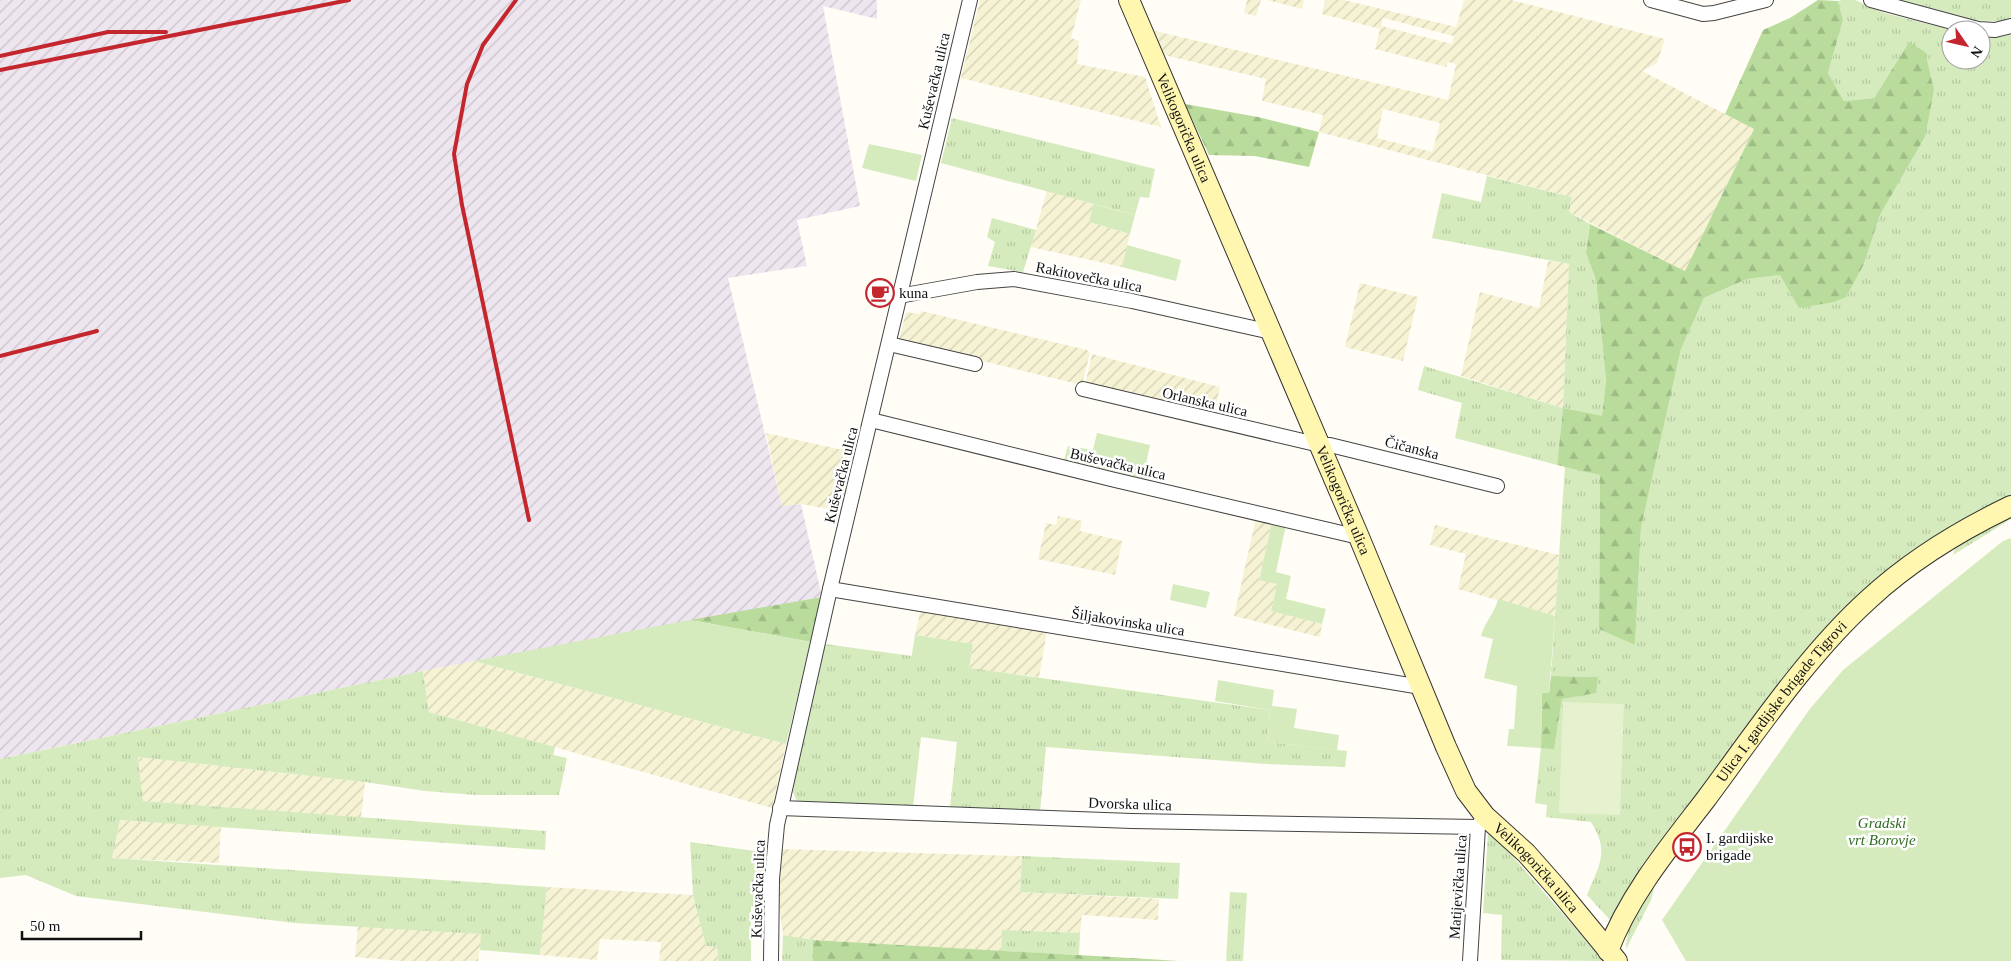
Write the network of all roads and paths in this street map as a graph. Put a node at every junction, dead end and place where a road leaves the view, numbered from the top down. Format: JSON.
{"nodes":[{"id":1,"x":970,"y":0,"type":"edge"},
{"id":2,"x":1129,"y":0,"type":"edge"},
{"id":3,"x":1651,"y":0,"type":"edge"},
{"id":4,"x":1766,"y":0,"type":"edge"},
{"id":5,"x":1871,"y":0,"type":"edge"},
{"id":6,"x":2011,"y":26,"type":"edge"},
{"id":7,"x":900,"y":296,"type":"junction"},
{"id":8,"x":1271,"y":332,"type":"junction"},
{"id":9,"x":889,"y":344,"type":"junction"},
{"id":10,"x":975,"y":364,"type":"dead end"},
{"id":11,"x":1083,"y":390,"type":"dead end"},
{"id":12,"x":871,"y":420,"type":"junction"},
{"id":13,"x":1320,"y":445,"type":"junction"},
{"id":14,"x":1497,"y":486,"type":"dead end"},
{"id":15,"x":2011,"y":506,"type":"edge"},
{"id":16,"x":1359,"y":537,"type":"junction"},
{"id":17,"x":830,"y":589,"type":"junction"},
{"id":18,"x":1421,"y":687,"type":"junction"},
{"id":19,"x":780,"y":808,"type":"junction"},
{"id":20,"x":1482,"y":821,"type":"junction"},
{"id":21,"x":1612,"y":956,"type":"edge"},
{"id":22,"x":772,"y":961,"type":"edge"},
{"id":23,"x":1470,"y":961,"type":"edge"}],
"edges":[{"from":1,"to":7,"type":"street","name":"Kuševačka ulica"},
{"from":2,"to":8,"type":"street","name":"Velikogorička ulica"},
{"from":3,"to":4,"type":"street"},
{"from":5,"to":6,"type":"street"},
{"from":7,"to":8,"type":"street","name":"Rakitovečka ulica"},
{"from":7,"to":9,"type":"street","name":"Kuševačka ulica"},
{"from":8,"to":13,"type":"street","name":"Velikogorička ulica"},
{"from":9,"to":10,"type":"street"},
{"from":9,"to":12,"type":"street","name":"Kuševačka ulica"},
{"from":11,"to":13,"type":"street","name":"Orlanska ulica"},
{"from":12,"to":16,"type":"street","name":"Buševačka ulica"},
{"from":12,"to":17,"type":"street","name":"Kuševačka ulica"},
{"from":13,"to":14,"type":"street","name":"Čičanska"},
{"from":13,"to":16,"type":"street","name":"Velikogorička ulica"},
{"from":15,"to":21,"type":"street","name":"Ulica I. gardijske brigade Tigrovi"},
{"from":16,"to":18,"type":"street","name":"Velikogorička ulica"},
{"from":17,"to":18,"type":"street","name":"Šiljakovinska ulica"},
{"from":17,"to":19,"type":"street","name":"Kuševačka ulica"},
{"from":18,"to":20,"type":"street","name":"Velikogorička ulica"},
{"from":19,"to":20,"type":"street","name":"Dvorska ulica"},
{"from":19,"to":22,"type":"street","name":"Kuševačka ulica"},
{"from":20,"to":21,"type":"street","name":"Velikogorička ulica"},
{"from":20,"to":23,"type":"street","name":"Matijevička ulica"}]}
